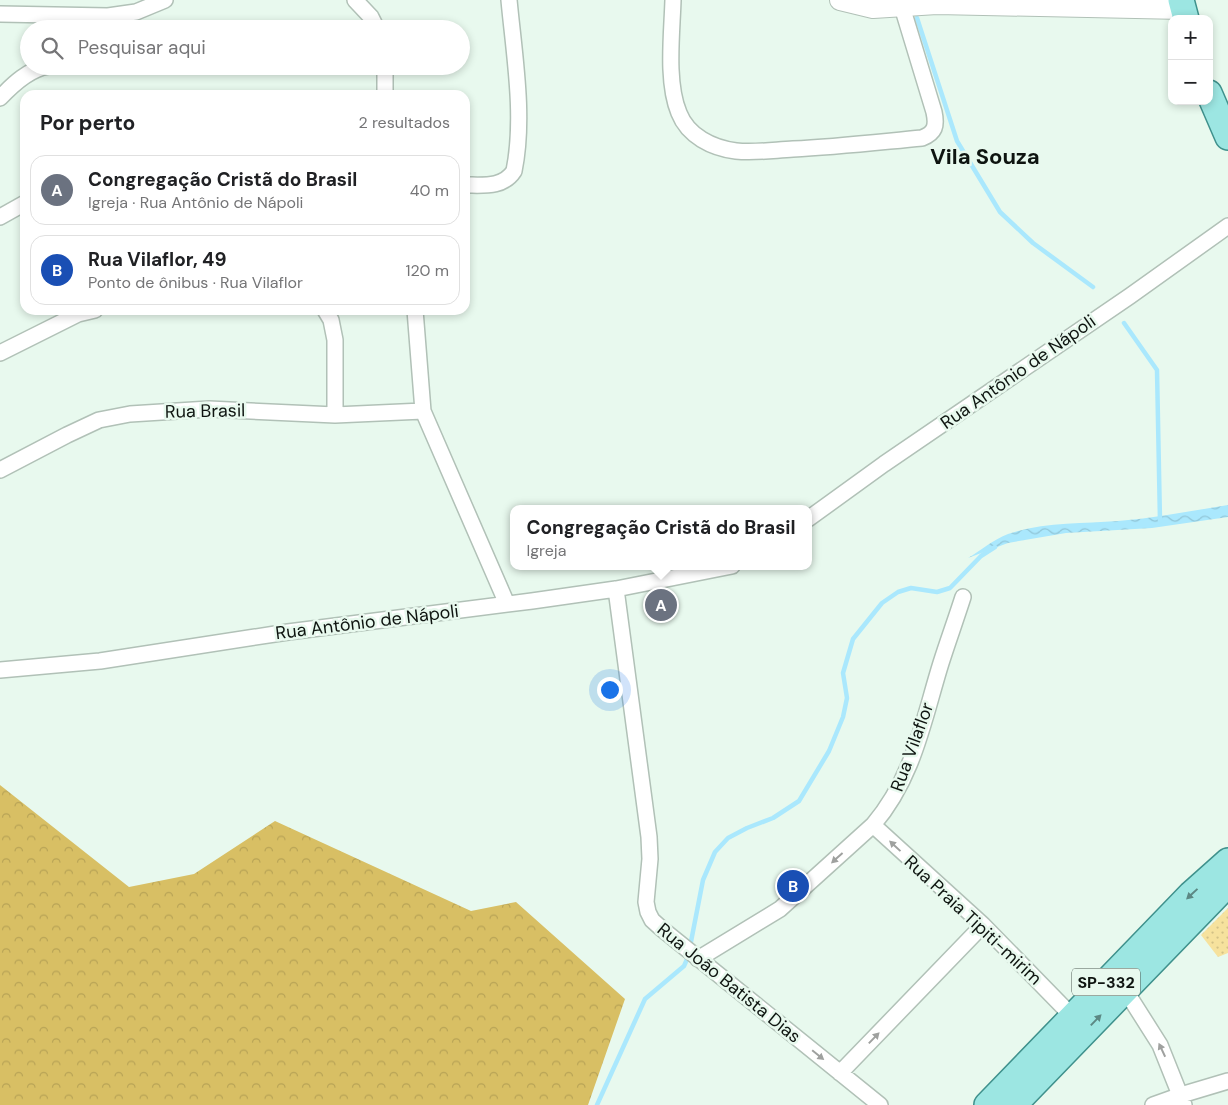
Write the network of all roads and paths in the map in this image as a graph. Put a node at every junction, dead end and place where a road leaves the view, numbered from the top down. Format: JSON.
{"nodes":[{"id":1,"x":165,"y":0,"type":"edge"},
{"id":2,"x":355,"y":0,"type":"edge"},
{"id":3,"x":509,"y":0,"type":"edge"},
{"id":4,"x":673,"y":0,"type":"edge"},
{"id":5,"x":840,"y":0,"type":"edge"},
{"id":6,"x":937,"y":2,"type":"edge"},
{"id":7,"x":901,"y":3,"type":"edge"},
{"id":8,"x":1183,"y":9,"type":"edge"},
{"id":9,"x":0,"y":14,"type":"edge"},
{"id":10,"x":373,"y":20,"type":"edge"},
{"id":11,"x":29,"y":75,"type":"edge"},
{"id":12,"x":385,"y":75,"type":"edge"},
{"id":13,"x":385,"y":90,"type":"edge"},
{"id":14,"x":0,"y":98,"type":"edge"},
{"id":15,"x":1213,"y":102,"type":"edge"},
{"id":16,"x":1228,"y":137,"type":"edge"},
{"id":17,"x":470,"y":185,"type":"edge"},
{"id":18,"x":20,"y":206,"type":"edge"},
{"id":19,"x":0,"y":217,"type":"edge"},
{"id":20,"x":1228,"y":226,"type":"edge"},
{"id":21,"x":80,"y":315,"type":"edge"},
{"id":22,"x":328,"y":315,"type":"edge"},
{"id":23,"x":415,"y":315,"type":"edge"},
{"id":24,"x":0,"y":353,"type":"edge"},
{"id":25,"x":423,"y":411,"type":"junction"},
{"id":26,"x":335,"y":415,"type":"junction"},
{"id":27,"x":0,"y":470,"type":"edge"},
{"id":28,"x":812,"y":516,"type":"edge"},
{"id":29,"x":712,"y":570,"type":"edge"},
{"id":30,"x":616,"y":589,"type":"junction"},
{"id":31,"x":963,"y":597,"type":"dead end"},
{"id":32,"x":507,"y":604,"type":"junction"},
{"id":33,"x":0,"y":670,"type":"edge"},
{"id":34,"x":873,"y":825,"type":"junction"},
{"id":35,"x":1228,"y":861,"type":"edge"},
{"id":36,"x":1228,"y":884,"type":"edge"},
{"id":37,"x":983,"y":925,"type":"junction"},
{"id":38,"x":695,"y":957,"type":"junction"},
{"id":39,"x":1120,"y":982,"type":"junction"},
{"id":40,"x":1072,"y":1016,"type":"junction"},
{"id":41,"x":840,"y":1073,"type":"junction"},
{"id":42,"x":1228,"y":1081,"type":"edge"},
{"id":43,"x":1183,"y":1100,"type":"edge"},
{"id":44,"x":880,"y":1105,"type":"edge"},
{"id":45,"x":987,"y":1105,"type":"edge"},
{"id":46,"x":1008,"y":1105,"type":"edge"},
{"id":47,"x":1014,"y":1105,"type":"edge"},
{"id":48,"x":1153,"y":1105,"type":"edge"}],
"edges":[{"from":1,"to":9,"type":"street"},
{"from":2,"to":10,"type":"street"},
{"from":3,"to":17,"type":"street"},
{"from":4,"to":7,"type":"street"},
{"from":5,"to":7,"type":"street"},
{"from":6,"to":7,"type":"street"},
{"from":6,"to":8,"type":"street"},
{"from":11,"to":14,"type":"street"},
{"from":12,"to":13,"type":"street"},
{"from":15,"to":16,"type":"main road"},
{"from":18,"to":19,"type":"street"},
{"from":20,"to":28,"type":"street","name":"Rua Antônio de Nápoli"},
{"from":21,"to":24,"type":"street"},
{"from":22,"to":26,"type":"street"},
{"from":23,"to":25,"type":"street"},
{"from":25,"to":26,"type":"street","name":"Rua Brasil"},
{"from":25,"to":32,"type":"street"},
{"from":26,"to":27,"type":"street","name":"Rua Brasil"},
{"from":29,"to":30,"type":"street","name":"Rua Antônio de Nápoli"},
{"from":30,"to":32,"type":"street","name":"Rua Antônio de Nápoli"},
{"from":30,"to":38,"type":"street","name":"Rua João Batista Dias"},
{"from":31,"to":34,"type":"street","name":"Rua Vilaflor"},
{"from":32,"to":33,"type":"street","name":"Rua Antônio de Nápoli"},
{"from":37,"to":34,"type":"street","name":"Rua Praia Tipiti-mirim","one_way":true},
{"from":34,"to":38,"type":"street","name":"Rua Vilaflor","one_way":true},
{"from":35,"to":39,"type":"main road","number":"SP-332","one_way":true},
{"from":36,"to":39,"type":"main road","number":"SP-332"},
{"from":37,"to":40,"type":"street","name":"Rua Praia Tipiti-mirim"},
{"from":41,"to":37,"type":"street","one_way":true},
{"from":38,"to":41,"type":"street","name":"Rua João Batista Dias","one_way":true},
{"from":39,"to":40,"type":"main road","number":"SP-332"},
{"from":43,"to":39,"type":"street","one_way":true},
{"from":47,"to":39,"type":"main road","number":"SP-332","one_way":true},
{"from":40,"to":45,"type":"main road","number":"SP-332"},
{"from":40,"to":46,"type":"main road"},
{"from":41,"to":44,"type":"street","name":"Rua João Batista Dias"},
{"from":42,"to":43,"type":"street"},
{"from":43,"to":48,"type":"street"}]}
